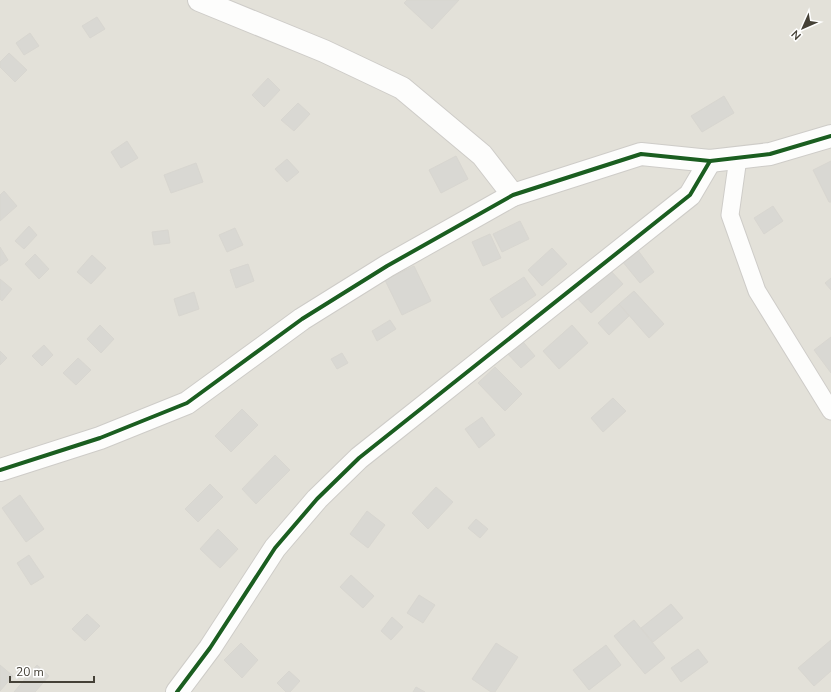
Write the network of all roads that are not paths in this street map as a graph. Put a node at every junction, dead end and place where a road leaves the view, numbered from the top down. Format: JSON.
{"nodes":[{"id":1,"x":200,"y":0,"type":"edge"},
{"id":2,"x":831,"y":136,"type":"edge"},
{"id":3,"x":738,"y":158,"type":"junction"},
{"id":4,"x":710,"y":161,"type":"junction"},
{"id":5,"x":513,"y":195,"type":"junction"},
{"id":6,"x":831,"y":411,"type":"edge"},
{"id":7,"x":0,"y":470,"type":"edge"},
{"id":8,"x":178,"y":692,"type":"edge"}],
"edges":[{"from":1,"to":5,"type":"street"},
{"from":2,"to":3,"type":"street"},
{"from":3,"to":4,"type":"street"},
{"from":3,"to":6,"type":"lane"},
{"from":4,"to":5,"type":"street"},
{"from":4,"to":8,"type":"street"},
{"from":5,"to":7,"type":"street"}]}
